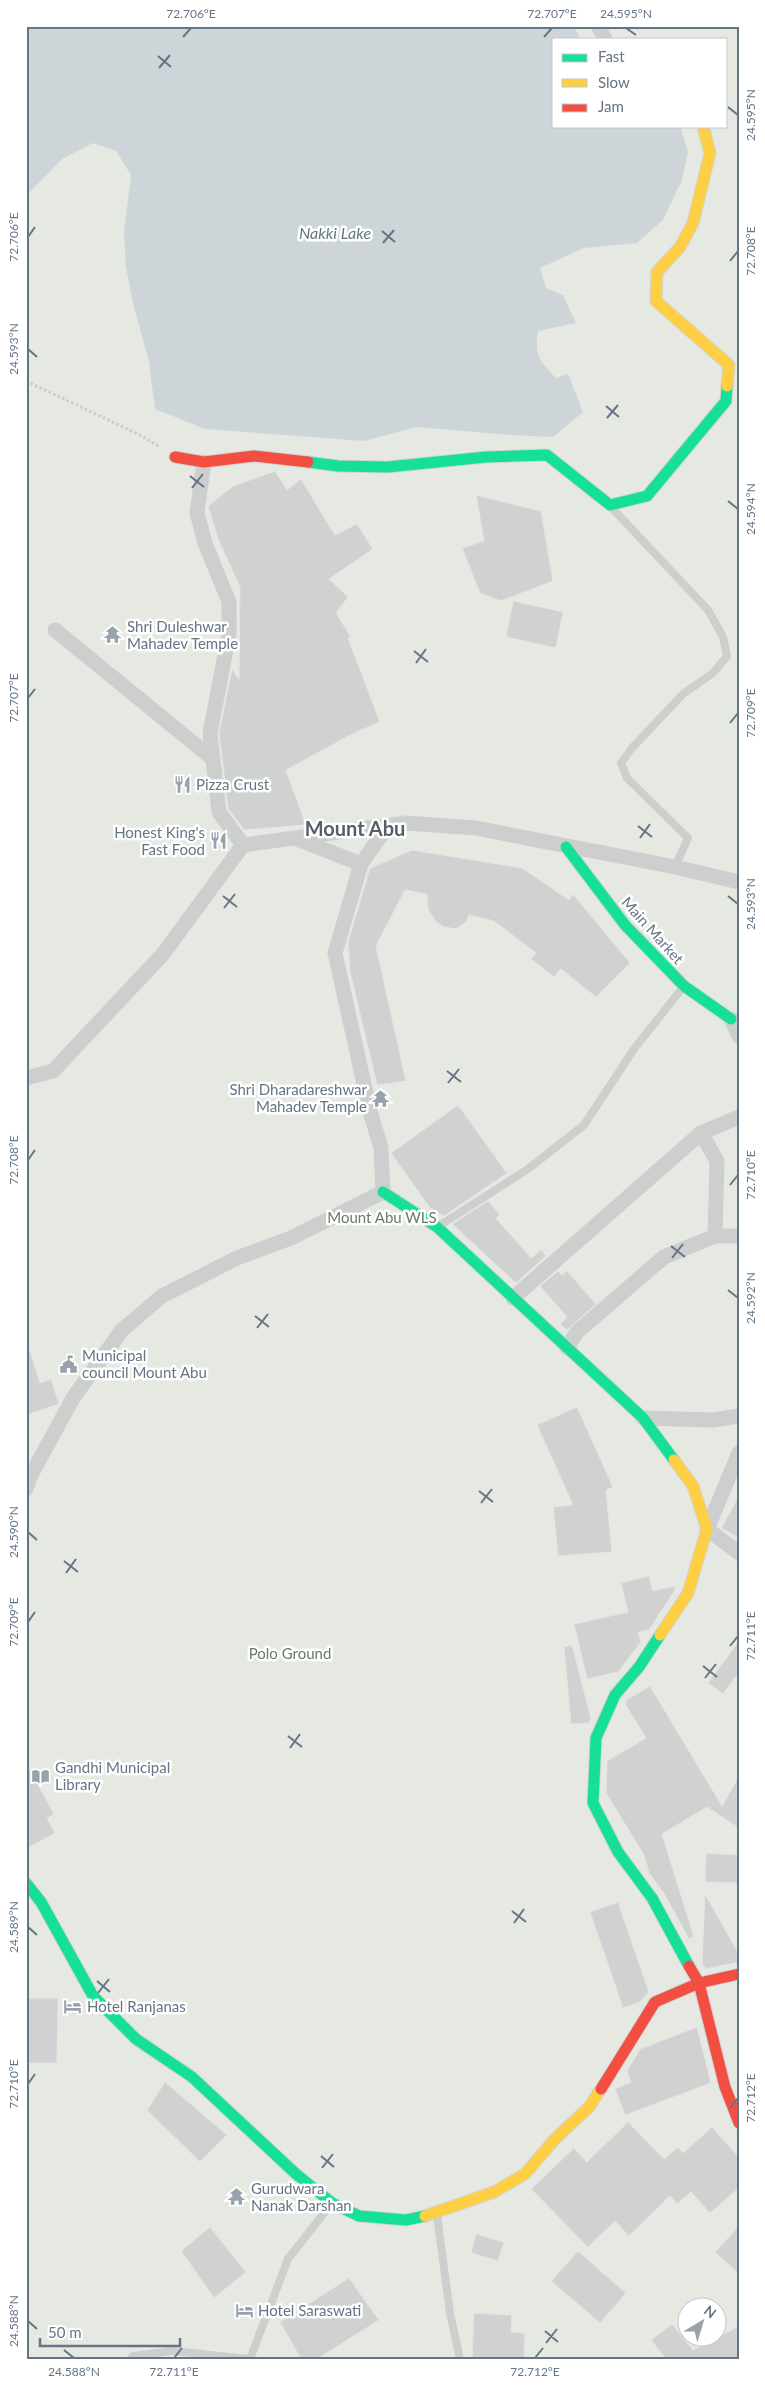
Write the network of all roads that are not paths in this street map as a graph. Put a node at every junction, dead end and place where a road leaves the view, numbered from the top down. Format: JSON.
{"nodes":[{"id":1,"x":598,"y":26,"type":"edge"},
{"id":2,"x":604,"y":38,"type":"edge"},
{"id":3,"x":704,"y":128,"type":"edge"},
{"id":4,"x":733,"y":379,"type":"edge"},
{"id":5,"x":175,"y":458,"type":"road end"},
{"id":6,"x":204,"y":462,"type":"junction"},
{"id":7,"x":610,"y":505,"type":"junction"},
{"id":8,"x":55,"y":630,"type":"dead end"},
{"id":9,"x":213,"y":759,"type":"junction"},
{"id":10,"x":387,"y":827,"type":"junction"},
{"id":11,"x":293,"y":838,"type":"junction"},
{"id":12,"x":243,"y":846,"type":"junction"},
{"id":13,"x":566,"y":847,"type":"junction"},
{"id":14,"x":361,"y":864,"type":"junction"},
{"id":15,"x":675,"y":866,"type":"junction"},
{"id":16,"x":739,"y":882,"type":"edge"},
{"id":17,"x":684,"y":986,"type":"junction"},
{"id":18,"x":735,"y":1021,"type":"edge"},
{"id":19,"x":739,"y":1036,"type":"edge"},
{"id":20,"x":26,"y":1078,"type":"edge"},
{"id":21,"x":739,"y":1117,"type":"edge"},
{"id":22,"x":701,"y":1133,"type":"junction"},
{"id":23,"x":383,"y":1192,"type":"junction"},
{"id":24,"x":437,"y":1227,"type":"junction"},
{"id":25,"x":715,"y":1236,"type":"junction"},
{"id":26,"x":739,"y":1236,"type":"edge"},
{"id":27,"x":513,"y":1298,"type":"junction"},
{"id":28,"x":566,"y":1348,"type":"junction"},
{"id":29,"x":739,"y":1416,"type":"edge"},
{"id":30,"x":643,"y":1418,"type":"junction"},
{"id":31,"x":739,"y":1453,"type":"edge"},
{"id":32,"x":26,"y":1489,"type":"edge"},
{"id":33,"x":708,"y":1529,"type":"junction"},
{"id":34,"x":739,"y":1553,"type":"edge"},
{"id":35,"x":26,"y":1872,"type":"edge"},
{"id":36,"x":26,"y":1883,"type":"edge"},
{"id":37,"x":44,"y":1907,"type":"junction"},
{"id":38,"x":739,"y":1974,"type":"edge"},
{"id":39,"x":699,"y":1983,"type":"junction"},
{"id":40,"x":739,"y":2123,"type":"edge"},
{"id":41,"x":332,"y":2202,"type":"junction"},
{"id":42,"x":437,"y":2213,"type":"junction"},
{"id":43,"x":131,"y":2359,"type":"edge"},
{"id":44,"x":250,"y":2359,"type":"edge"},
{"id":45,"x":460,"y":2359,"type":"edge"}],
"edges":[{"from":1,"to":2,"type":"street"},
{"from":3,"to":4,"type":"street"},
{"from":4,"to":7,"type":"street"},
{"from":5,"to":6,"type":"street"},
{"from":6,"to":7,"type":"street"},
{"from":6,"to":9,"type":"street"},
{"from":7,"to":15,"type":"lane"},
{"from":8,"to":9,"type":"street"},
{"from":9,"to":12,"type":"street"},
{"from":10,"to":11,"type":"street"},
{"from":10,"to":13,"type":"street"},
{"from":10,"to":14,"type":"street"},
{"from":11,"to":12,"type":"street"},
{"from":11,"to":14,"type":"street"},
{"from":12,"to":20,"type":"street"},
{"from":13,"to":15,"type":"street"},
{"from":13,"to":17,"type":"street","name":"Main Market"},
{"from":14,"to":23,"type":"street"},
{"from":15,"to":16,"type":"street"},
{"from":17,"to":18,"type":"street","name":"Main Market"},
{"from":17,"to":24,"type":"lane"},
{"from":18,"to":19,"type":"street"},
{"from":21,"to":22,"type":"street"},
{"from":22,"to":25,"type":"street"},
{"from":22,"to":27,"type":"street"},
{"from":23,"to":24,"type":"street"},
{"from":23,"to":32,"type":"street"},
{"from":24,"to":27,"type":"street"},
{"from":25,"to":26,"type":"street"},
{"from":25,"to":28,"type":"street"},
{"from":27,"to":28,"type":"street"},
{"from":28,"to":30,"type":"street"},
{"from":29,"to":30,"type":"street"},
{"from":30,"to":33,"type":"street"},
{"from":31,"to":33,"type":"street"},
{"from":33,"to":34,"type":"street"},
{"from":33,"to":39,"type":"street"},
{"from":35,"to":37,"type":"street"},
{"from":36,"to":37,"type":"street"},
{"from":37,"to":41,"type":"street"},
{"from":38,"to":39,"type":"street"},
{"from":39,"to":40,"type":"street"},
{"from":39,"to":42,"type":"street"},
{"from":41,"to":42,"type":"street"},
{"from":41,"to":44,"type":"lane"},
{"from":42,"to":45,"type":"lane"},
{"from":43,"to":44,"type":"lane"}]}
